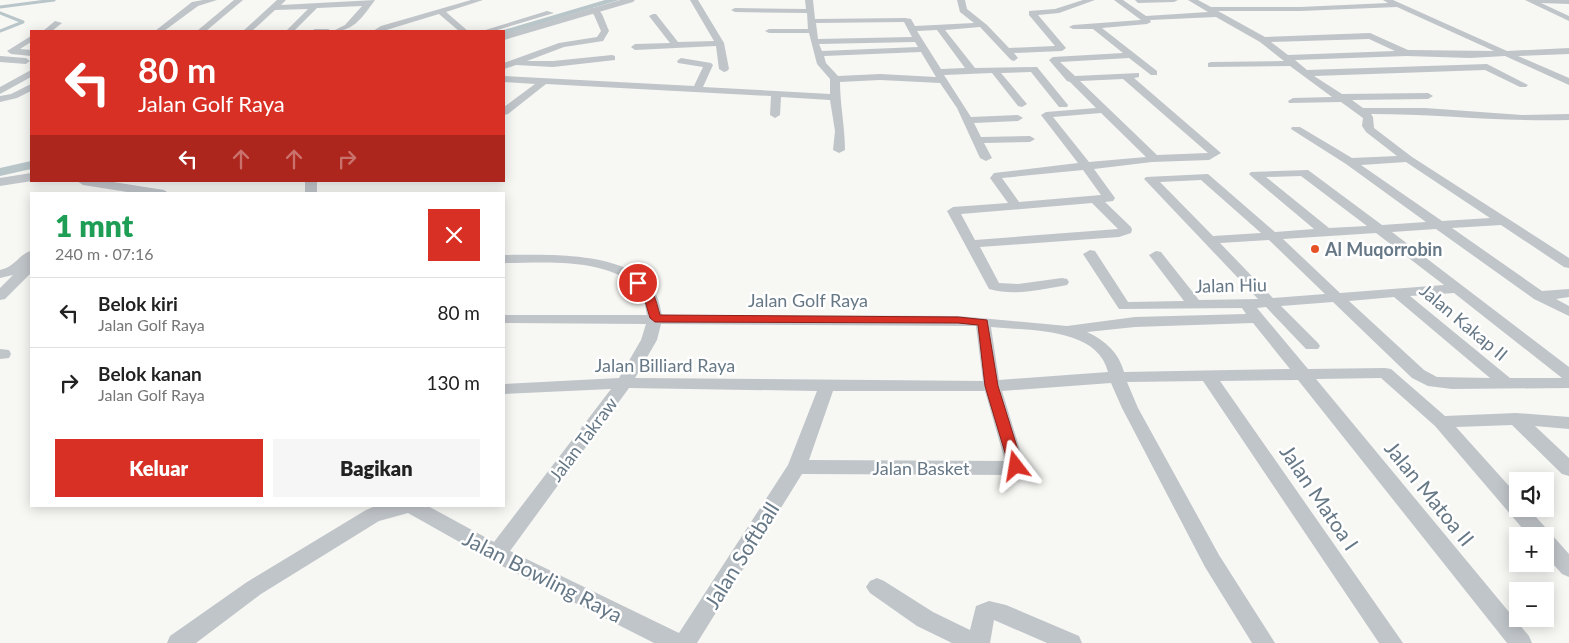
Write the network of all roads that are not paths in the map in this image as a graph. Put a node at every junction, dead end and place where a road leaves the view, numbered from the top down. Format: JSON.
{"nodes":[{"id":1,"x":213,"y":0,"type":"edge"},
{"id":2,"x":239,"y":0,"type":"edge"},
{"id":3,"x":282,"y":0,"type":"edge"},
{"id":4,"x":479,"y":0,"type":"edge"},
{"id":5,"x":630,"y":0,"type":"edge"},
{"id":6,"x":694,"y":0,"type":"edge"},
{"id":7,"x":809,"y":0,"type":"edge"},
{"id":8,"x":960,"y":0,"type":"edge"},
{"id":9,"x":1091,"y":0,"type":"edge"},
{"id":10,"x":1118,"y":0,"type":"edge"},
{"id":11,"x":1176,"y":0,"type":"edge"},
{"id":12,"x":1192,"y":0,"type":"edge"},
{"id":13,"x":1274,"y":0,"type":"edge"},
{"id":14,"x":1306,"y":0,"type":"edge"},
{"id":15,"x":1387,"y":0,"type":"edge"},
{"id":16,"x":1525,"y":0,"type":"edge"},
{"id":17,"x":1529,"y":0,"type":"edge"},
{"id":18,"x":370,"y":1,"type":"edge"},
{"id":19,"x":1077,"y":1,"type":"edge"},
{"id":20,"x":1138,"y":1,"type":"dead end"},
{"id":21,"x":352,"y":2,"type":"edge"},
{"id":22,"x":1569,"y":2,"type":"edge"},
{"id":23,"x":1399,"y":5,"type":"junction"},
{"id":24,"x":316,"y":6,"type":"junction"},
{"id":25,"x":274,"y":8,"type":"junction"},
{"id":26,"x":1320,"y":8,"type":"junction"},
{"id":27,"x":1290,"y":9,"type":"junction"},
{"id":28,"x":594,"y":10,"type":"junction"},
{"id":29,"x":734,"y":10,"type":"dead end"},
{"id":30,"x":810,"y":11,"type":"junction"},
{"id":31,"x":1215,"y":12,"type":"junction"},
{"id":32,"x":550,"y":13,"type":"dead end"},
{"id":33,"x":443,"y":14,"type":"dead end"},
{"id":34,"x":1201,"y":14,"type":"junction"},
{"id":35,"x":653,"y":16,"type":"dead end"},
{"id":36,"x":1144,"y":18,"type":"junction"},
{"id":37,"x":1569,"y":19,"type":"edge"},
{"id":38,"x":811,"y":21,"type":"junction"},
{"id":39,"x":58,"y":24,"type":"dead end"},
{"id":40,"x":980,"y":25,"type":"junction"},
{"id":41,"x":1096,"y":26,"type":"junction"},
{"id":42,"x":939,"y":27,"type":"junction"},
{"id":43,"x":1073,"y":27,"type":"dead end"},
{"id":44,"x":912,"y":28,"type":"junction"},
{"id":45,"x":381,"y":29,"type":"edge"},
{"id":46,"x":514,"y":29,"type":"junction"},
{"id":47,"x":48,"y":30,"type":"edge"},
{"id":48,"x":160,"y":30,"type":"edge"},
{"id":49,"x":203,"y":30,"type":"edge"},
{"id":50,"x":248,"y":30,"type":"edge"},
{"id":51,"x":291,"y":30,"type":"edge"},
{"id":52,"x":340,"y":30,"type":"edge"},
{"id":53,"x":463,"y":30,"type":"edge"},
{"id":54,"x":500,"y":30,"type":"edge"},
{"id":55,"x":769,"y":31,"type":"dead end"},
{"id":56,"x":812,"y":31,"type":"junction"},
{"id":57,"x":505,"y":36,"type":"edge"},
{"id":58,"x":917,"y":39,"type":"junction"},
{"id":59,"x":30,"y":40,"type":"edge"},
{"id":60,"x":1263,"y":40,"type":"junction"},
{"id":61,"x":814,"y":42,"type":"junction"},
{"id":62,"x":720,"y":43,"type":"junction"},
{"id":63,"x":676,"y":46,"type":"junction"},
{"id":64,"x":635,"y":47,"type":"dead end"},
{"id":65,"x":1008,"y":51,"type":"junction"},
{"id":66,"x":1569,"y":51,"type":"edge"},
{"id":67,"x":30,"y":53,"type":"edge"},
{"id":68,"x":926,"y":53,"type":"junction"},
{"id":69,"x":1407,"y":53,"type":"junction"},
{"id":70,"x":819,"y":54,"type":"junction"},
{"id":71,"x":1509,"y":54,"type":"junction"},
{"id":72,"x":1132,"y":55,"type":"junction"},
{"id":73,"x":612,"y":58,"type":"dead end"},
{"id":74,"x":0,"y":60,"type":"edge"},
{"id":75,"x":680,"y":60,"type":"dead end"},
{"id":76,"x":870,"y":60,"type":"dead end"},
{"id":77,"x":30,"y":61,"type":"edge"},
{"id":78,"x":1291,"y":61,"type":"junction"},
{"id":79,"x":1466,"y":62,"type":"dead end"},
{"id":80,"x":508,"y":64,"type":"edge"},
{"id":81,"x":1211,"y":65,"type":"dead end"},
{"id":82,"x":724,"y":69,"type":"dead end"},
{"id":83,"x":1024,"y":69,"type":"junction"},
{"id":84,"x":994,"y":70,"type":"junction"},
{"id":85,"x":972,"y":71,"type":"junction"},
{"id":86,"x":1420,"y":71,"type":"junction"},
{"id":87,"x":1307,"y":73,"type":"junction"},
{"id":88,"x":30,"y":74,"type":"edge"},
{"id":89,"x":941,"y":76,"type":"junction"},
{"id":90,"x":1126,"y":76,"type":"junction"},
{"id":91,"x":505,"y":79,"type":"edge"},
{"id":92,"x":835,"y":79,"type":"junction"},
{"id":93,"x":1070,"y":79,"type":"junction"},
{"id":94,"x":543,"y":82,"type":"junction"},
{"id":95,"x":1569,"y":82,"type":"edge"},
{"id":96,"x":1523,"y":85,"type":"dead end"},
{"id":97,"x":30,"y":88,"type":"edge"},
{"id":98,"x":697,"y":90,"type":"junction"},
{"id":99,"x":0,"y":91,"type":"edge"},
{"id":100,"x":776,"y":95,"type":"junction"},
{"id":101,"x":1428,"y":96,"type":"dead end"},
{"id":102,"x":835,"y":97,"type":"junction"},
{"id":103,"x":1343,"y":98,"type":"junction"},
{"id":104,"x":0,"y":99,"type":"edge"},
{"id":105,"x":1293,"y":101,"type":"dead end"},
{"id":106,"x":1022,"y":104,"type":"dead end"},
{"id":107,"x":1063,"y":105,"type":"dead end"},
{"id":108,"x":1103,"y":110,"type":"junction"},
{"id":109,"x":505,"y":111,"type":"edge"},
{"id":110,"x":1362,"y":111,"type":"junction"},
{"id":111,"x":775,"y":115,"type":"dead end"},
{"id":112,"x":1018,"y":118,"type":"dead end"},
{"id":113,"x":1568,"y":118,"type":"edge"},
{"id":114,"x":969,"y":120,"type":"junction"},
{"id":115,"x":1296,"y":129,"type":"dead end"},
{"id":116,"x":1030,"y":139,"type":"dead end"},
{"id":117,"x":977,"y":140,"type":"junction"},
{"id":118,"x":839,"y":150,"type":"dead end"},
{"id":119,"x":986,"y":158,"type":"dead end"},
{"id":120,"x":1408,"y":159,"type":"junction"},
{"id":121,"x":1151,"y":160,"type":"junction"},
{"id":122,"x":1350,"y":162,"type":"junction"},
{"id":123,"x":1086,"y":166,"type":"junction"},
{"id":124,"x":30,"y":177,"type":"edge"},
{"id":125,"x":0,"y":182,"type":"edge"},
{"id":126,"x":90,"y":182,"type":"edge"},
{"id":127,"x":102,"y":184,"type":"junction"},
{"id":128,"x":95,"y":192,"type":"edge"},
{"id":129,"x":142,"y":192,"type":"edge"},
{"id":130,"x":1096,"y":200,"type":"junction"},
{"id":131,"x":1016,"y":206,"type":"junction"},
{"id":132,"x":1504,"y":221,"type":"junction"},
{"id":133,"x":1437,"y":224,"type":"junction"},
{"id":134,"x":1378,"y":228,"type":"junction"},
{"id":135,"x":1325,"y":232,"type":"junction"},
{"id":136,"x":1272,"y":236,"type":"junction"},
{"id":137,"x":1209,"y":240,"type":"junction"},
{"id":138,"x":971,"y":244,"type":"junction"},
{"id":139,"x":1090,"y":254,"type":"dead end"},
{"id":140,"x":1156,"y":255,"type":"dead end"},
{"id":141,"x":30,"y":256,"type":"edge"},
{"id":142,"x":505,"y":259,"type":"edge"},
{"id":143,"x":1569,"y":264,"type":"edge"},
{"id":144,"x":30,"y":267,"type":"edge"},
{"id":145,"x":0,"y":274,"type":"edge"},
{"id":146,"x":1062,"y":282,"type":"dead end"},
{"id":147,"x":1457,"y":288,"type":"junction"},
{"id":148,"x":1397,"y":292,"type":"junction"},
{"id":149,"x":1569,"y":293,"type":"edge"},
{"id":150,"x":0,"y":296,"type":"edge"},
{"id":151,"x":1539,"y":296,"type":"junction"},
{"id":152,"x":1338,"y":298,"type":"junction"},
{"id":153,"x":1270,"y":303,"type":"junction"},
{"id":154,"x":1194,"y":304,"type":"junction"},
{"id":155,"x":1246,"y":304,"type":"junction"},
{"id":156,"x":1569,"y":312,"type":"edge"},
{"id":157,"x":655,"y":318,"type":"junction"},
{"id":158,"x":1256,"y":318,"type":"junction"},
{"id":159,"x":505,"y":319,"type":"edge"},
{"id":160,"x":983,"y":322,"type":"junction"},
{"id":161,"x":1065,"y":330,"type":"junction"},
{"id":162,"x":1312,"y":346,"type":"dead end"},
{"id":163,"x":1302,"y":373,"type":"junction"},
{"id":164,"x":1569,"y":376,"type":"edge"},
{"id":165,"x":1117,"y":377,"type":"junction"},
{"id":166,"x":1209,"y":377,"type":"junction"},
{"id":167,"x":1506,"y":383,"type":"junction"},
{"id":168,"x":1569,"y":383,"type":"edge"},
{"id":169,"x":624,"y":384,"type":"junction"},
{"id":170,"x":827,"y":386,"type":"junction"},
{"id":171,"x":992,"y":386,"type":"junction"},
{"id":172,"x":505,"y":389,"type":"edge"},
{"id":173,"x":1516,"y":419,"type":"junction"},
{"id":174,"x":1441,"y":422,"type":"junction"},
{"id":175,"x":1569,"y":423,"type":"edge"},
{"id":176,"x":797,"y":468,"type":"junction"},
{"id":177,"x":1569,"y":469,"type":"edge"},
{"id":178,"x":401,"y":507,"type":"edge"},
{"id":179,"x":414,"y":507,"type":"edge"},
{"id":180,"x":1533,"y":527,"type":"edge"},
{"id":181,"x":1554,"y":551,"type":"edge"},
{"id":182,"x":497,"y":554,"type":"junction"},
{"id":183,"x":1569,"y":568,"type":"edge"},
{"id":184,"x":877,"y":586,"type":"dead end"},
{"id":185,"x":178,"y":643,"type":"edge"},
{"id":186,"x":676,"y":643,"type":"edge"},
{"id":187,"x":685,"y":643,"type":"edge"},
{"id":188,"x":974,"y":643,"type":"edge"},
{"id":189,"x":979,"y":643,"type":"edge"},
{"id":190,"x":1071,"y":643,"type":"edge"},
{"id":191,"x":1264,"y":643,"type":"edge"},
{"id":192,"x":1392,"y":643,"type":"edge"},
{"id":193,"x":1521,"y":643,"type":"edge"}],
"edges":[{"from":1,"to":48,"type":"street"},
{"from":2,"to":49,"type":"street"},
{"from":3,"to":25,"type":"street"},
{"from":4,"to":45,"type":"street"},
{"from":5,"to":28,"type":"street"},
{"from":6,"to":62,"type":"street"},
{"from":7,"to":30,"type":"street"},
{"from":8,"to":40,"type":"street"},
{"from":9,"to":19,"type":"street"},
{"from":10,"to":36,"type":"street"},
{"from":11,"to":20,"type":"street"},
{"from":11,"to":34,"type":"street"},
{"from":12,"to":31,"type":"street"},
{"from":13,"to":27,"type":"street"},
{"from":14,"to":26,"type":"street"},
{"from":15,"to":23,"type":"street"},
{"from":16,"to":17,"type":"street"},
{"from":17,"to":22,"type":"street"},
{"from":17,"to":37,"type":"street"},
{"from":18,"to":21,"type":"street"},
{"from":18,"to":52,"type":"street"},
{"from":19,"to":65,"type":"street"},
{"from":21,"to":24,"type":"street"},
{"from":23,"to":26,"type":"street"},
{"from":23,"to":71,"type":"street"},
{"from":24,"to":25,"type":"street"},
{"from":24,"to":51,"type":"street"},
{"from":25,"to":50,"type":"street"},
{"from":26,"to":27,"type":"street"},
{"from":27,"to":31,"type":"street"},
{"from":28,"to":46,"type":"street"},
{"from":28,"to":80,"type":"street"},
{"from":29,"to":30,"type":"street"},
{"from":30,"to":38,"type":"street"},
{"from":31,"to":34,"type":"street"},
{"from":31,"to":60,"type":"street"},
{"from":32,"to":46,"type":"street"},
{"from":33,"to":53,"type":"street"},
{"from":34,"to":36,"type":"street"},
{"from":35,"to":63,"type":"street"},
{"from":36,"to":41,"type":"street"},
{"from":38,"to":44,"type":"street"},
{"from":38,"to":56,"type":"street"},
{"from":39,"to":47,"type":"street"},
{"from":40,"to":42,"type":"street"},
{"from":40,"to":65,"type":"street"},
{"from":41,"to":43,"type":"street"},
{"from":41,"to":72,"type":"street"},
{"from":42,"to":44,"type":"street"},
{"from":42,"to":85,"type":"street"},
{"from":44,"to":58,"type":"street"},
{"from":46,"to":54,"type":"street"},
{"from":46,"to":57,"type":"street"},
{"from":55,"to":56,"type":"street"},
{"from":56,"to":61,"type":"street"},
{"from":58,"to":61,"type":"street"},
{"from":58,"to":68,"type":"street"},
{"from":59,"to":67,"type":"street"},
{"from":60,"to":69,"type":"street"},
{"from":60,"to":78,"type":"street"},
{"from":61,"to":70,"type":"street"},
{"from":62,"to":63,"type":"street"},
{"from":62,"to":82,"type":"street"},
{"from":63,"to":64,"type":"street"},
{"from":65,"to":83,"type":"street"},
{"from":66,"to":71,"type":"street"},
{"from":68,"to":70,"type":"street"},
{"from":68,"to":76,"type":"street"},
{"from":68,"to":89,"type":"street"},
{"from":69,"to":71,"type":"street"},
{"from":69,"to":78,"type":"street"},
{"from":70,"to":92,"type":"street"},
{"from":71,"to":95,"type":"street"},
{"from":72,"to":90,"type":"street"},
{"from":72,"to":93,"type":"street"},
{"from":73,"to":80,"type":"street"},
{"from":74,"to":77,"type":"street"},
{"from":75,"to":98,"type":"street"},
{"from":78,"to":81,"type":"street"},
{"from":78,"to":87,"type":"street"},
{"from":79,"to":86,"type":"street"},
{"from":83,"to":84,"type":"street"},
{"from":83,"to":107,"type":"street"},
{"from":84,"to":85,"type":"street"},
{"from":84,"to":106,"type":"street"},
{"from":85,"to":89,"type":"street"},
{"from":86,"to":87,"type":"street"},
{"from":86,"to":96,"type":"street"},
{"from":87,"to":103,"type":"street"},
{"from":88,"to":99,"type":"street"},
{"from":89,"to":92,"type":"street"},
{"from":89,"to":114,"type":"street"},
{"from":90,"to":93,"type":"street"},
{"from":90,"to":121,"type":"street"},
{"from":91,"to":94,"type":"street"},
{"from":92,"to":102,"type":"street"},
{"from":93,"to":108,"type":"street"},
{"from":94,"to":98,"type":"street"},
{"from":94,"to":109,"type":"street"},
{"from":97,"to":104,"type":"street"},
{"from":98,"to":100,"type":"street"},
{"from":100,"to":102,"type":"street"},
{"from":100,"to":111,"type":"street"},
{"from":101,"to":103,"type":"street"},
{"from":102,"to":118,"type":"street"},
{"from":103,"to":105,"type":"street"},
{"from":103,"to":110,"type":"street"},
{"from":108,"to":121,"type":"street"},
{"from":108,"to":123,"type":"street"},
{"from":110,"to":113,"type":"street"},
{"from":110,"to":120,"type":"street"},
{"from":112,"to":114,"type":"street"},
{"from":114,"to":117,"type":"street"},
{"from":115,"to":122,"type":"street"},
{"from":116,"to":117,"type":"street"},
{"from":117,"to":119,"type":"street"},
{"from":120,"to":122,"type":"street"},
{"from":120,"to":132,"type":"street"},
{"from":121,"to":123,"type":"street"},
{"from":122,"to":133,"type":"street"},
{"from":123,"to":130,"type":"street"},
{"from":123,"to":131,"type":"street"},
{"from":124,"to":125,"type":"street"},
{"from":126,"to":127,"type":"street"},
{"from":127,"to":128,"type":"street"},
{"from":127,"to":129,"type":"street"},
{"from":130,"to":131,"type":"street"},
{"from":130,"to":138,"type":"street"},
{"from":131,"to":138,"type":"street"},
{"from":132,"to":133,"type":"street"},
{"from":132,"to":143,"type":"street"},
{"from":133,"to":134,"type":"street"},
{"from":133,"to":151,"type":"street"},
{"from":134,"to":135,"type":"street"},
{"from":134,"to":135,"type":"street"},
{"from":134,"to":147,"type":"street"},
{"from":135,"to":136,"type":"street"},
{"from":136,"to":137,"type":"street"},
{"from":136,"to":137,"type":"street"},
{"from":136,"to":152,"type":"street"},
{"from":137,"to":153,"type":"street"},
{"from":138,"to":146,"type":"street"},
{"from":139,"to":154,"type":"street","name":"Jalan Hiu"},
{"from":140,"to":154,"type":"street"},
{"from":141,"to":145,"type":"street"},
{"from":142,"to":157,"type":"street"},
{"from":144,"to":150,"type":"street"},
{"from":147,"to":148,"type":"street","name":"Jalan Hiu"},
{"from":147,"to":164,"type":"street"},
{"from":148,"to":152,"type":"street","name":"Jalan Hiu"},
{"from":148,"to":167,"type":"street","name":"Jalan Kakap II"},
{"from":149,"to":151,"type":"street"},
{"from":151,"to":156,"type":"street"},
{"from":152,"to":153,"type":"street","name":"Jalan Hiu"},
{"from":152,"to":167,"type":"street"},
{"from":153,"to":155,"type":"street","name":"Jalan Hiu"},
{"from":153,"to":162,"type":"street"},
{"from":154,"to":155,"type":"street","name":"Jalan Hiu"},
{"from":155,"to":158,"type":"street","name":"Jalan Matoa II"},
{"from":157,"to":159,"type":"street","name":"Jalan Golf Raya"},
{"from":157,"to":160,"type":"street","name":"Jalan Golf Raya"},
{"from":157,"to":169,"type":"street","name":"Jalan Takraw"},
{"from":158,"to":161,"type":"street"},
{"from":158,"to":163,"type":"street","name":"Jalan Matoa II"},
{"from":160,"to":161,"type":"street","name":"Jalan Golf Raya"},
{"from":160,"to":171,"type":"street","name":"Jalan Basket"},
{"from":161,"to":165,"type":"street","name":"Jalan Golf Raya"},
{"from":163,"to":166,"type":"street","name":"Jalan Billiard Raya"},
{"from":163,"to":174,"type":"street","name":"Jalan Billiard Raya"},
{"from":163,"to":193,"type":"street","name":"Jalan Matoa II"},
{"from":165,"to":166,"type":"street","name":"Jalan Billiard Raya"},
{"from":165,"to":171,"type":"street","name":"Jalan Billiard Raya"},
{"from":165,"to":191,"type":"street","name":"Jalan Golf Raya"},
{"from":166,"to":192,"type":"street","name":"Jalan Matoa I"},
{"from":167,"to":168,"type":"street"},
{"from":169,"to":170,"type":"street","name":"Jalan Billiard Raya"},
{"from":169,"to":172,"type":"street","name":"Jalan Billiard Raya"},
{"from":169,"to":182,"type":"street","name":"Jalan Takraw"},
{"from":170,"to":171,"type":"street","name":"Jalan Billiard Raya"},
{"from":170,"to":176,"type":"street"},
{"from":171,"to":176,"type":"street","name":"Jalan Basket"},
{"from":173,"to":174,"type":"street"},
{"from":173,"to":175,"type":"street"},
{"from":173,"to":177,"type":"street"},
{"from":174,"to":180,"type":"street","name":"Jalan Billiard Raya"},
{"from":176,"to":187,"type":"street","name":"Jalan Softball"},
{"from":178,"to":185,"type":"street"},
{"from":179,"to":182,"type":"street","name":"Jalan Bowling Raya"},
{"from":181,"to":183,"type":"street"},
{"from":182,"to":186,"type":"street","name":"Jalan Bowling Raya"},
{"from":184,"to":188,"type":"street"},
{"from":189,"to":190,"type":"street"}]}
